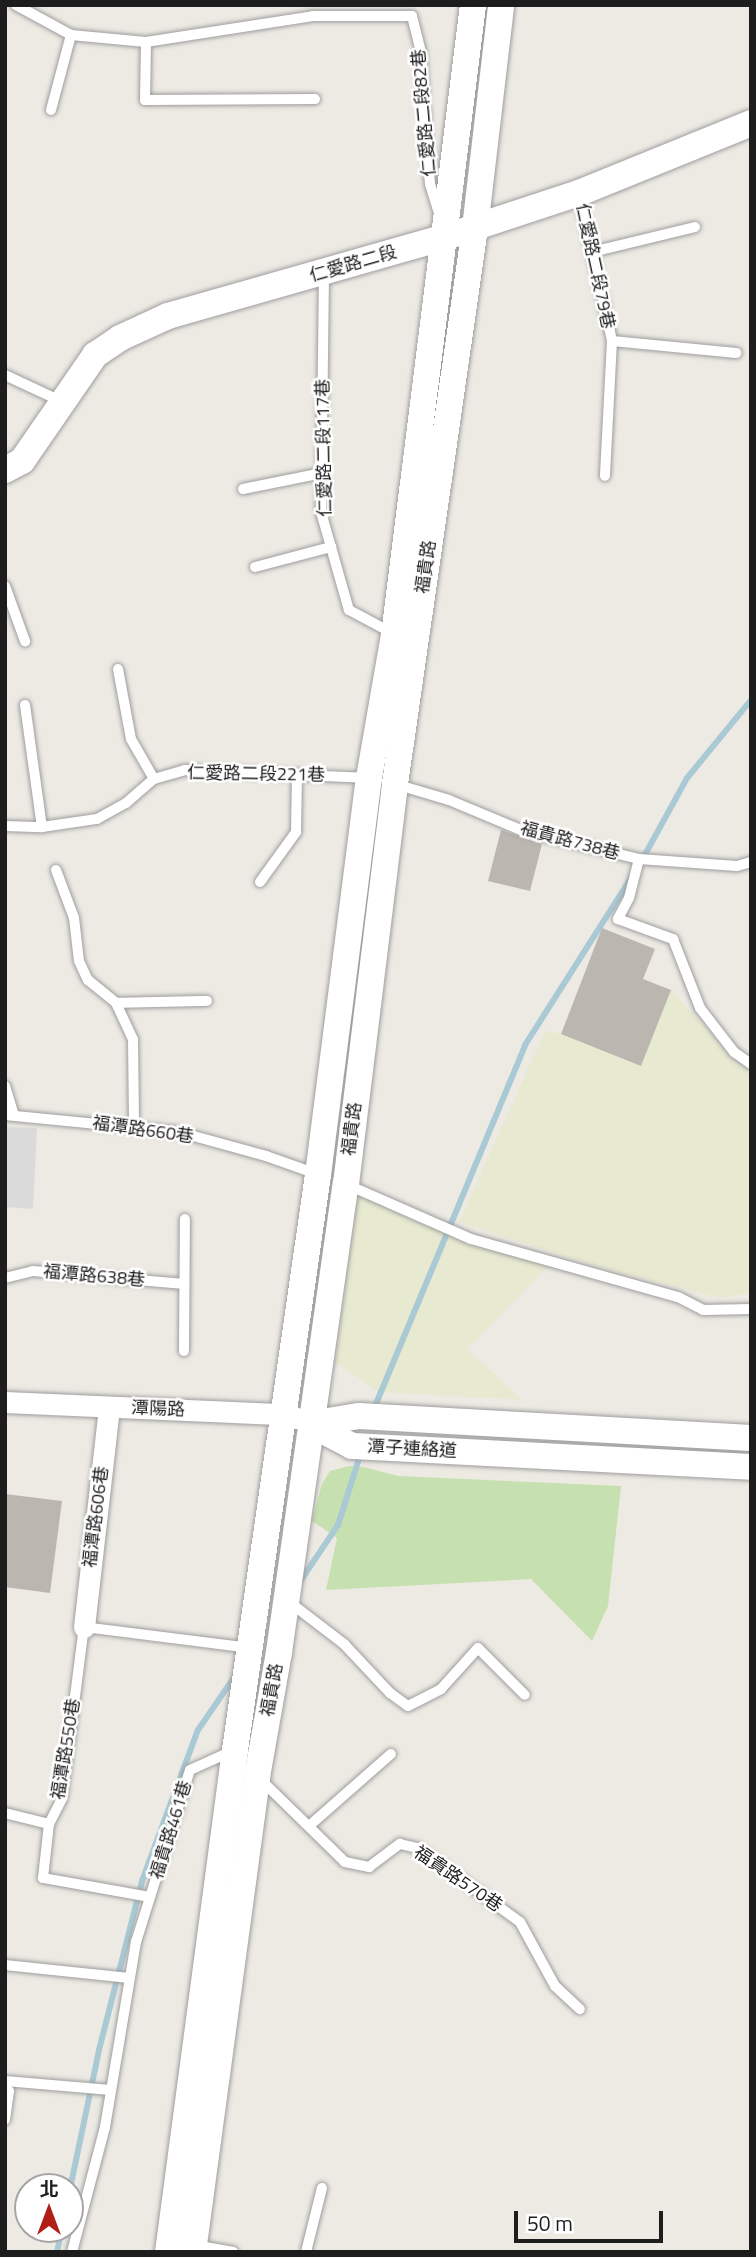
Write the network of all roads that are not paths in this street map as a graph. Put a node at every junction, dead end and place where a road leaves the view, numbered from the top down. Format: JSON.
{"nodes":[{"id":1,"x":16,"y":5,"type":"edge"},
{"id":2,"x":473,"y":5,"type":"edge"},
{"id":3,"x":501,"y":5,"type":"edge"},
{"id":4,"x":336,"y":11,"type":"edge"},
{"id":5,"x":71,"y":35,"type":"junction"},
{"id":6,"x":146,"y":41,"type":"junction"},
{"id":7,"x":315,"y":99,"type":"dead end"},
{"id":8,"x":51,"y":110,"type":"dead end"},
{"id":9,"x":751,"y":123,"type":"edge"},
{"id":10,"x":579,"y":193,"type":"junction"},
{"id":11,"x":695,"y":227,"type":"dead end"},
{"id":12,"x":475,"y":228,"type":"junction"},
{"id":13,"x":445,"y":237,"type":"junction"},
{"id":14,"x":592,"y":252,"type":"junction"},
{"id":15,"x":324,"y":273,"type":"junction"},
{"id":16,"x":611,"y":341,"type":"junction"},
{"id":17,"x":736,"y":353,"type":"dead end"},
{"id":18,"x":5,"y":375,"type":"edge"},
{"id":19,"x":64,"y":402,"type":"junction"},
{"id":20,"x":5,"y":470,"type":"edge"},
{"id":21,"x":322,"y":473,"type":"junction"},
{"id":22,"x":605,"y":476,"type":"dead end"},
{"id":23,"x":243,"y":489,"type":"dead end"},
{"id":24,"x":331,"y":547,"type":"junction"},
{"id":25,"x":255,"y":567,"type":"dead end"},
{"id":26,"x":5,"y":587,"type":"edge"},
{"id":27,"x":394,"y":635,"type":"junction"},
{"id":28,"x":25,"y":640,"type":"dead end"},
{"id":29,"x":118,"y":669,"type":"dead end"},
{"id":30,"x":25,"y":705,"type":"dead end"},
{"id":31,"x":297,"y":774,"type":"junction"},
{"id":32,"x":369,"y":778,"type":"junction"},
{"id":33,"x":154,"y":779,"type":"junction"},
{"id":34,"x":395,"y":784,"type":"junction"},
{"id":35,"x":5,"y":826,"type":"edge"},
{"id":36,"x":42,"y":827,"type":"junction"},
{"id":37,"x":639,"y":859,"type":"junction"},
{"id":38,"x":751,"y":862,"type":"edge"},
{"id":39,"x":55,"y":870,"type":"dead end"},
{"id":40,"x":260,"y":882,"type":"dead end"},
{"id":41,"x":207,"y":1002,"type":"dead end"},
{"id":42,"x":116,"y":1003,"type":"junction"},
{"id":43,"x":751,"y":1064,"type":"edge"},
{"id":44,"x":5,"y":1086,"type":"edge"},
{"id":45,"x":10,"y":1115,"type":"edge"},
{"id":46,"x":134,"y":1127,"type":"junction"},
{"id":47,"x":318,"y":1175,"type":"junction"},
{"id":48,"x":346,"y":1184,"type":"junction"},
{"id":49,"x":185,"y":1219,"type":"dead end"},
{"id":50,"x":5,"y":1278,"type":"edge"},
{"id":51,"x":184,"y":1284,"type":"junction"},
{"id":52,"x":751,"y":1309,"type":"edge"},
{"id":53,"x":184,"y":1351,"type":"dead end"},
{"id":54,"x":5,"y":1402,"type":"edge"},
{"id":55,"x":109,"y":1407,"type":"junction"},
{"id":56,"x":284,"y":1414,"type":"junction"},
{"id":57,"x":310,"y":1424,"type":"junction"},
{"id":58,"x":751,"y":1438,"type":"edge"},
{"id":59,"x":751,"y":1467,"type":"edge"},
{"id":60,"x":284,"y":1599,"type":"junction"},
{"id":61,"x":83,"y":1627,"type":"junction"},
{"id":62,"x":250,"y":1648,"type":"junction"},
{"id":63,"x":525,"y":1695,"type":"dead end"},
{"id":64,"x":235,"y":1750,"type":"junction"},
{"id":65,"x":391,"y":1754,"type":"dead end"},
{"id":66,"x":257,"y":1777,"type":"junction"},
{"id":67,"x":5,"y":1813,"type":"edge"},
{"id":68,"x":50,"y":1825,"type":"junction"},
{"id":69,"x":309,"y":1826,"type":"junction"},
{"id":70,"x":150,"y":1897,"type":"junction"},
{"id":71,"x":5,"y":1965,"type":"edge"},
{"id":72,"x":129,"y":1978,"type":"junction"},
{"id":73,"x":580,"y":2009,"type":"dead end"},
{"id":74,"x":5,"y":2081,"type":"edge"},
{"id":75,"x":5,"y":2088,"type":"edge"},
{"id":76,"x":111,"y":2090,"type":"junction"},
{"id":77,"x":5,"y":2120,"type":"edge"},
{"id":78,"x":322,"y":2188,"type":"dead end"},
{"id":79,"x":194,"y":2248,"type":"edge"},
{"id":80,"x":72,"y":2252,"type":"edge"},
{"id":81,"x":168,"y":2252,"type":"edge"},
{"id":82,"x":233,"y":2252,"type":"edge"},
{"id":83,"x":306,"y":2252,"type":"edge"}],
"edges":[{"from":1,"to":5,"type":"lane","name":"仁愛路二段82巷"},
{"from":2,"to":13,"type":"street","name":"福貴路"},
{"from":3,"to":12,"type":"street","name":"福貴路"},
{"from":4,"to":6,"type":"lane","name":"仁愛路二段82巷"},
{"from":4,"to":13,"type":"lane","name":"仁愛路二段82巷"},
{"from":5,"to":6,"type":"lane","name":"仁愛路二段82巷"},
{"from":5,"to":8,"type":"lane"},
{"from":6,"to":7,"type":"lane"},
{"from":9,"to":10,"type":"street","name":"仁愛路二段"},
{"from":10,"to":12,"type":"street","name":"仁愛路二段"},
{"from":10,"to":14,"type":"lane","name":"仁愛路二段79巷"},
{"from":11,"to":14,"type":"lane"},
{"from":12,"to":13,"type":"street","name":"仁愛路二段"},
{"from":12,"to":34,"type":"street","name":"福貴路"},
{"from":13,"to":15,"type":"street","name":"仁愛路二段"},
{"from":13,"to":27,"type":"street","name":"福貴路"},
{"from":14,"to":16,"type":"lane","name":"仁愛路二段79巷"},
{"from":15,"to":19,"type":"street","name":"仁愛路二段"},
{"from":15,"to":21,"type":"lane","name":"仁愛路二段117巷"},
{"from":16,"to":17,"type":"lane","name":"仁愛路二段79巷"},
{"from":16,"to":22,"type":"lane"},
{"from":18,"to":19,"type":"lane"},
{"from":19,"to":20,"type":"street","name":"仁愛路二段"},
{"from":21,"to":23,"type":"lane"},
{"from":21,"to":24,"type":"lane","name":"仁愛路二段117巷"},
{"from":24,"to":25,"type":"lane"},
{"from":24,"to":27,"type":"lane","name":"仁愛路二段117巷"},
{"from":26,"to":28,"type":"lane"},
{"from":27,"to":32,"type":"street","name":"福貴路"},
{"from":29,"to":33,"type":"lane"},
{"from":30,"to":36,"type":"lane"},
{"from":31,"to":32,"type":"lane","name":"仁愛路二段221巷"},
{"from":31,"to":33,"type":"lane","name":"仁愛路二段221巷"},
{"from":31,"to":40,"type":"lane"},
{"from":32,"to":34,"type":"lane","name":"仁愛路二段221巷"},
{"from":32,"to":47,"type":"street","name":"福貴路"},
{"from":33,"to":36,"type":"lane","name":"仁愛路二段221巷"},
{"from":34,"to":37,"type":"lane","name":"福貴路738巷"},
{"from":34,"to":48,"type":"street","name":"福貴路"},
{"from":35,"to":36,"type":"lane","name":"仁愛路二段221巷"},
{"from":37,"to":38,"type":"lane","name":"福貴路738巷"},
{"from":37,"to":43,"type":"lane"},
{"from":39,"to":42,"type":"lane"},
{"from":41,"to":42,"type":"lane"},
{"from":42,"to":46,"type":"lane"},
{"from":44,"to":45,"type":"lane"},
{"from":45,"to":46,"type":"lane","name":"福潭路660巷"},
{"from":46,"to":47,"type":"lane","name":"福潭路660巷"},
{"from":47,"to":56,"type":"street","name":"福貴路"},
{"from":48,"to":52,"type":"lane"},
{"from":48,"to":57,"type":"street","name":"福貴路"},
{"from":49,"to":51,"type":"lane"},
{"from":50,"to":51,"type":"lane","name":"福潭路638巷"},
{"from":51,"to":53,"type":"lane"},
{"from":54,"to":55,"type":"street","name":"潭陽路"},
{"from":55,"to":56,"type":"street","name":"潭陽路"},
{"from":55,"to":61,"type":"street","name":"福潭路606巷"},
{"from":56,"to":57,"type":"street","name":"潭陽路"},
{"from":56,"to":62,"type":"street","name":"福貴路"},
{"from":57,"to":58,"type":"street","name":"潭子連絡道"},
{"from":57,"to":59,"type":"street","name":"潭子連絡道"},
{"from":57,"to":60,"type":"street","name":"福貴路"},
{"from":60,"to":63,"type":"lane"},
{"from":60,"to":66,"type":"street","name":"福貴路"},
{"from":61,"to":62,"type":"lane"},
{"from":61,"to":68,"type":"lane","name":"福潭路550巷"},
{"from":62,"to":64,"type":"street","name":"福貴路"},
{"from":64,"to":66,"type":"lane","name":"福貴路570巷"},
{"from":64,"to":70,"type":"lane","name":"福貴路461巷"},
{"from":64,"to":81,"type":"street","name":"福貴路"},
{"from":65,"to":69,"type":"lane"},
{"from":66,"to":69,"type":"lane","name":"福貴路570巷"},
{"from":66,"to":79,"type":"street","name":"福貴路"},
{"from":67,"to":68,"type":"lane","name":"福潭路550巷"},
{"from":68,"to":70,"type":"lane"},
{"from":69,"to":73,"type":"lane","name":"福貴路570巷"},
{"from":70,"to":72,"type":"lane","name":"福貴路461巷"},
{"from":71,"to":72,"type":"lane"},
{"from":72,"to":76,"type":"lane","name":"福貴路461巷"},
{"from":74,"to":76,"type":"lane"},
{"from":75,"to":77,"type":"lane"},
{"from":76,"to":80,"type":"lane","name":"福貴路461巷"},
{"from":78,"to":83,"type":"lane"},
{"from":79,"to":82,"type":"lane"}]}
